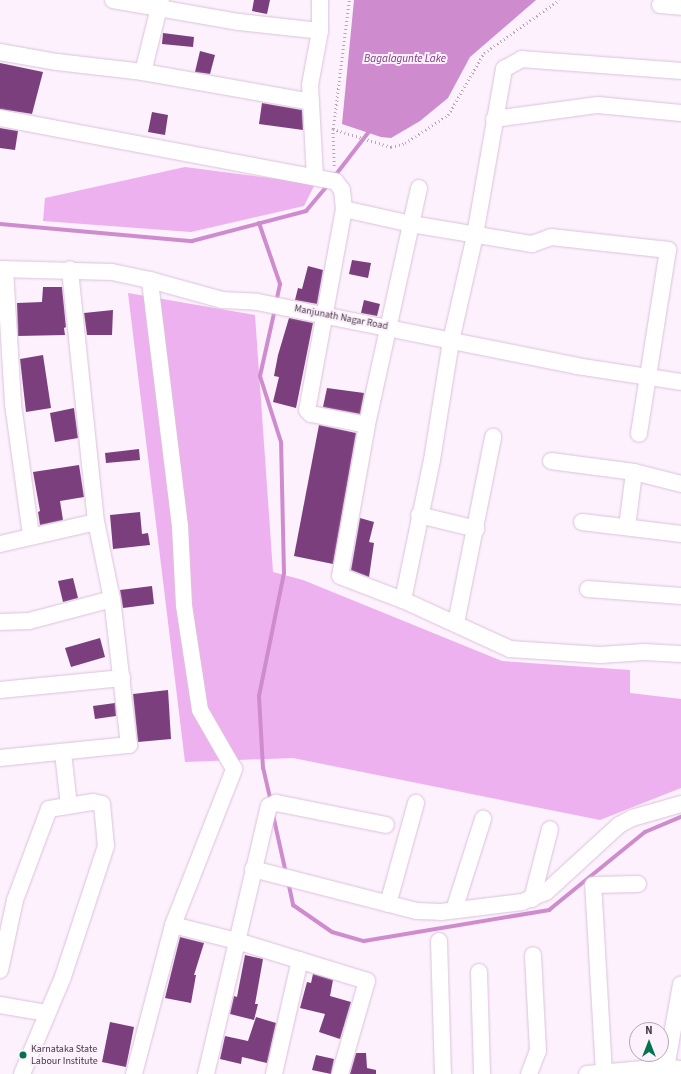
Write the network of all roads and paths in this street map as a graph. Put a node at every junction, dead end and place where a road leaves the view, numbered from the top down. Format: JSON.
{"nodes":[{"id":1,"x":113,"y":0,"type":"edge"},
{"id":2,"x":320,"y":0,"type":"edge"},
{"id":3,"x":349,"y":0,"type":"edge"},
{"id":4,"x":559,"y":0,"type":"edge"},
{"id":5,"x":161,"y":4,"type":"edge"},
{"id":6,"x":660,"y":5,"type":"dead end"},
{"id":7,"x":681,"y":7,"type":"edge"},
{"id":8,"x":320,"y":31,"type":"junction"},
{"id":9,"x":0,"y":52,"type":"edge"},
{"id":10,"x":681,"y":71,"type":"edge"},
{"id":11,"x":143,"y":72,"type":"junction"},
{"id":12,"x":311,"y":102,"type":"junction"},
{"id":13,"x":681,"y":113,"type":"edge"},
{"id":14,"x":0,"y":118,"type":"edge"},
{"id":15,"x":494,"y":119,"type":"junction"},
{"id":16,"x":333,"y":129,"type":"junction"},
{"id":17,"x":315,"y":177,"type":"junction"},
{"id":18,"x":335,"y":181,"type":"junction"},
{"id":19,"x":419,"y":188,"type":"dead end"},
{"id":20,"x":344,"y":209,"type":"junction"},
{"id":21,"x":411,"y":224,"type":"junction"},
{"id":22,"x":475,"y":235,"type":"junction"},
{"id":23,"x":2,"y":269,"type":"edge"},
{"id":24,"x":70,"y":269,"type":"junction"},
{"id":25,"x":150,"y":280,"type":"junction"},
{"id":26,"x":326,"y":315,"type":"junction"},
{"id":27,"x":388,"y":327,"type":"junction"},
{"id":28,"x":451,"y":340,"type":"junction"},
{"id":29,"x":648,"y":377,"type":"junction"},
{"id":30,"x":681,"y":382,"type":"edge"},
{"id":31,"x":368,"y":425,"type":"junction"},
{"id":32,"x":639,"y":434,"type":"dead end"},
{"id":33,"x":493,"y":437,"type":"dead end"},
{"id":34,"x":551,"y":461,"type":"dead end"},
{"id":35,"x":634,"y":472,"type":"junction"},
{"id":36,"x":681,"y":484,"type":"edge"},
{"id":37,"x":419,"y":515,"type":"junction"},
{"id":38,"x":96,"y":522,"type":"junction"},
{"id":39,"x":582,"y":522,"type":"dead end"},
{"id":40,"x":627,"y":527,"type":"junction"},
{"id":41,"x":476,"y":529,"type":"junction"},
{"id":42,"x":681,"y":534,"type":"edge"},
{"id":43,"x":31,"y":536,"type":"junction"},
{"id":44,"x":0,"y":544,"type":"edge"},
{"id":45,"x":588,"y":589,"type":"dead end"},
{"id":46,"x":681,"y":596,"type":"edge"},
{"id":47,"x":112,"y":599,"type":"junction"},
{"id":48,"x":403,"y":600,"type":"junction"},
{"id":49,"x":0,"y":622,"type":"edge"},
{"id":50,"x":456,"y":623,"type":"junction"},
{"id":51,"x":681,"y":654,"type":"edge"},
{"id":52,"x":122,"y":678,"type":"junction"},
{"id":53,"x":0,"y":690,"type":"edge"},
{"id":54,"x":63,"y":753,"type":"junction"},
{"id":55,"x":0,"y":758,"type":"edge"},
{"id":56,"x":416,"y":802,"type":"dead end"},
{"id":57,"x":681,"y":804,"type":"edge"},
{"id":58,"x":69,"y":806,"type":"junction"},
{"id":59,"x":484,"y":819,"type":"dead end"},
{"id":60,"x":386,"y":825,"type":"dead end"},
{"id":61,"x":550,"y":829,"type":"dead end"},
{"id":62,"x":253,"y":869,"type":"junction"},
{"id":63,"x":638,"y":884,"type":"dead end"},
{"id":64,"x":532,"y":898,"type":"junction"},
{"id":65,"x":388,"y":904,"type":"junction"},
{"id":66,"x":454,"y":910,"type":"junction"},
{"id":67,"x":173,"y":925,"type":"junction"},
{"id":68,"x":237,"y":941,"type":"junction"},
{"id":69,"x":439,"y":941,"type":"dead end"},
{"id":70,"x":533,"y":955,"type":"dead end"},
{"id":71,"x":300,"y":960,"type":"junction"},
{"id":72,"x":0,"y":970,"type":"edge"},
{"id":73,"x":478,"y":972,"type":"dead end"},
{"id":74,"x":681,"y":984,"type":"edge"},
{"id":75,"x":0,"y":1005,"type":"edge"},
{"id":76,"x":47,"y":1013,"type":"junction"},
{"id":77,"x":671,"y":1070,"type":"edge"},
{"id":78,"x":597,"y":1073,"type":"edge"},
{"id":79,"x":22,"y":1074,"type":"edge"},
{"id":80,"x":134,"y":1074,"type":"edge"},
{"id":81,"x":206,"y":1074,"type":"edge"},
{"id":82,"x":274,"y":1074,"type":"edge"},
{"id":83,"x":340,"y":1074,"type":"edge"},
{"id":84,"x":443,"y":1074,"type":"edge"},
{"id":85,"x":482,"y":1074,"type":"edge"},
{"id":86,"x":529,"y":1074,"type":"edge"},
{"id":87,"x":587,"y":1074,"type":"edge"}],
"edges":[{"from":1,"to":5,"type":"street"},
{"from":2,"to":8,"type":"street"},
{"from":3,"to":16,"type":"path"},
{"from":4,"to":16,"type":"path"},
{"from":5,"to":8,"type":"street"},
{"from":5,"to":11,"type":"street"},
{"from":6,"to":7,"type":"street"},
{"from":8,"to":12,"type":"street"},
{"from":9,"to":11,"type":"street"},
{"from":10,"to":15,"type":"street"},
{"from":11,"to":12,"type":"street"},
{"from":12,"to":17,"type":"street"},
{"from":13,"to":15,"type":"street"},
{"from":14,"to":17,"type":"street"},
{"from":15,"to":22,"type":"street"},
{"from":16,"to":18,"type":"path"},
{"from":17,"to":18,"type":"street"},
{"from":18,"to":20,"type":"street"},
{"from":19,"to":21,"type":"street"},
{"from":20,"to":21,"type":"street"},
{"from":20,"to":26,"type":"street"},
{"from":21,"to":22,"type":"street"},
{"from":21,"to":27,"type":"street"},
{"from":22,"to":28,"type":"street"},
{"from":22,"to":29,"type":"street"},
{"from":23,"to":24,"type":"street","name":"Manjunath Nagar Road"},
{"from":23,"to":43,"type":"street"},
{"from":24,"to":25,"type":"street","name":"Manjunath Nagar Road"},
{"from":24,"to":38,"type":"street"},
{"from":25,"to":26,"type":"street","name":"Manjunath Nagar Road"},
{"from":25,"to":67,"type":"street"},
{"from":26,"to":27,"type":"street","name":"Manjunath Nagar Road"},
{"from":26,"to":31,"type":"street"},
{"from":27,"to":28,"type":"street","name":"Manjunath Nagar Road"},
{"from":27,"to":31,"type":"street"},
{"from":28,"to":29,"type":"street","name":"Manjunath Nagar Road"},
{"from":28,"to":37,"type":"street"},
{"from":29,"to":30,"type":"street","name":"Manjunath Nagar Road"},
{"from":29,"to":32,"type":"street"},
{"from":31,"to":48,"type":"street"},
{"from":33,"to":41,"type":"street"},
{"from":34,"to":35,"type":"street"},
{"from":35,"to":36,"type":"street"},
{"from":35,"to":40,"type":"street"},
{"from":37,"to":41,"type":"street"},
{"from":37,"to":48,"type":"street"},
{"from":38,"to":43,"type":"street"},
{"from":38,"to":47,"type":"street"},
{"from":39,"to":40,"type":"street"},
{"from":40,"to":42,"type":"street"},
{"from":41,"to":50,"type":"street"},
{"from":43,"to":44,"type":"street"},
{"from":45,"to":46,"type":"street"},
{"from":47,"to":49,"type":"street"},
{"from":47,"to":52,"type":"street"},
{"from":48,"to":50,"type":"street"},
{"from":50,"to":51,"type":"street"},
{"from":52,"to":53,"type":"street"},
{"from":52,"to":54,"type":"street"},
{"from":54,"to":55,"type":"street"},
{"from":54,"to":58,"type":"street"},
{"from":56,"to":65,"type":"street"},
{"from":57,"to":64,"type":"street"},
{"from":58,"to":72,"type":"street"},
{"from":58,"to":76,"type":"street"},
{"from":59,"to":66,"type":"street"},
{"from":60,"to":62,"type":"street"},
{"from":61,"to":64,"type":"street"},
{"from":62,"to":65,"type":"street"},
{"from":62,"to":68,"type":"street"},
{"from":63,"to":78,"type":"street"},
{"from":64,"to":66,"type":"street"},
{"from":65,"to":66,"type":"street"},
{"from":67,"to":68,"type":"street"},
{"from":67,"to":80,"type":"street"},
{"from":68,"to":71,"type":"street"},
{"from":68,"to":81,"type":"street"},
{"from":69,"to":84,"type":"street"},
{"from":70,"to":86,"type":"street"},
{"from":71,"to":82,"type":"street"},
{"from":71,"to":83,"type":"street"},
{"from":73,"to":85,"type":"street"},
{"from":74,"to":77,"type":"street"},
{"from":75,"to":76,"type":"street"},
{"from":76,"to":79,"type":"street"},
{"from":77,"to":78,"type":"street"},
{"from":78,"to":87,"type":"street"}]}
